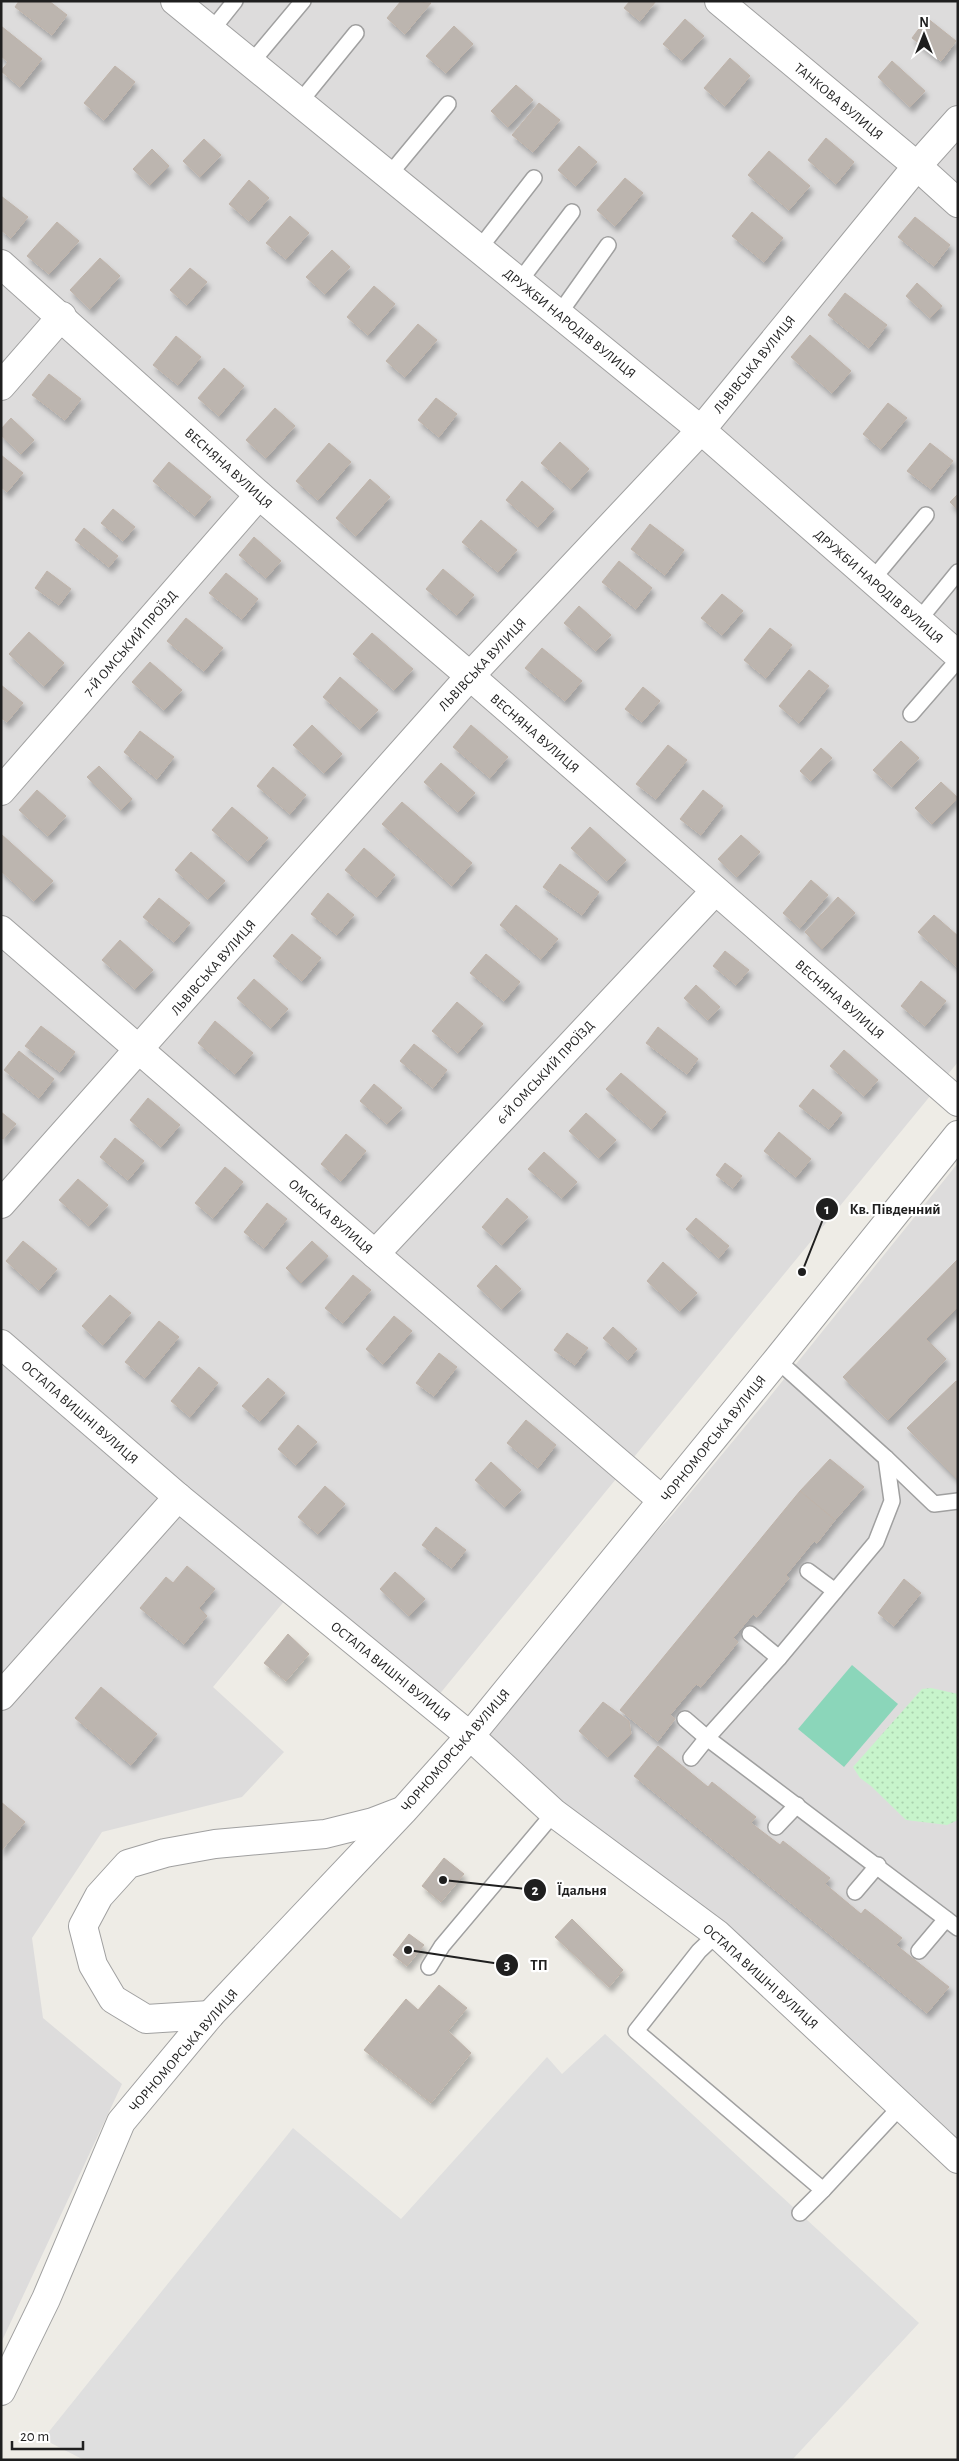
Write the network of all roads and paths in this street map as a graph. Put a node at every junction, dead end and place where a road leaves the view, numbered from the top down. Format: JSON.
{"nodes":[{"id":1,"x":174,"y":1,"type":"edge"},
{"id":2,"x":235,"y":1,"type":"edge"},
{"id":3,"x":303,"y":1,"type":"edge"},
{"id":4,"x":719,"y":1,"type":"edge"},
{"id":5,"x":211,"y":31,"type":"junction"},
{"id":6,"x":356,"y":33,"type":"dead end"},
{"id":7,"x":250,"y":63,"type":"junction"},
{"id":8,"x":299,"y":102,"type":"junction"},
{"id":9,"x":448,"y":104,"type":"dead end"},
{"id":10,"x":958,"y":120,"type":"edge"},
{"id":11,"x":917,"y":166,"type":"junction"},
{"id":12,"x":388,"y":175,"type":"junction"},
{"id":13,"x":534,"y":178,"type":"dead end"},
{"id":14,"x":958,"y":203,"type":"edge"},
{"id":15,"x":572,"y":212,"type":"dead end"},
{"id":16,"x":608,"y":244,"type":"dead end"},
{"id":17,"x":479,"y":249,"type":"junction"},
{"id":18,"x":1,"y":264,"type":"edge"},
{"id":19,"x":519,"y":282,"type":"junction"},
{"id":20,"x":559,"y":314,"type":"junction"},
{"id":21,"x":62,"y":316,"type":"junction"},
{"id":22,"x":1,"y":386,"type":"edge"},
{"id":23,"x":701,"y":430,"type":"junction"},
{"id":24,"x":259,"y":495,"type":"junction"},
{"id":25,"x":926,"y":515,"type":"dead end"},
{"id":26,"x":958,"y":572,"type":"edge"},
{"id":27,"x":872,"y":580,"type":"junction"},
{"id":28,"x":918,"y":621,"type":"junction"},
{"id":29,"x":955,"y":649,"type":"edge"},
{"id":30,"x":470,"y":676,"type":"junction"},
{"id":31,"x":911,"y":714,"type":"dead end"},
{"id":32,"x":1,"y":791,"type":"edge"},
{"id":33,"x":715,"y":891,"type":"junction"},
{"id":34,"x":1,"y":930,"type":"edge"},
{"id":35,"x":139,"y":1050,"type":"junction"},
{"id":36,"x":958,"y":1102,"type":"edge"},
{"id":37,"x":958,"y":1135,"type":"edge"},
{"id":38,"x":1,"y":1204,"type":"edge"},
{"id":39,"x":375,"y":1254,"type":"junction"},
{"id":40,"x":1,"y":1344,"type":"edge"},
{"id":41,"x":777,"y":1360,"type":"junction"},
{"id":42,"x":886,"y":1458,"type":"junction"},
{"id":43,"x":178,"y":1497,"type":"junction"},
{"id":44,"x":662,"y":1500,"type":"junction"},
{"id":45,"x":958,"y":1501,"type":"edge"},
{"id":46,"x":808,"y":1571,"type":"dead end"},
{"id":47,"x":835,"y":1591,"type":"junction"},
{"id":48,"x":750,"y":1634,"type":"dead end"},
{"id":49,"x":779,"y":1658,"type":"junction"},
{"id":50,"x":1,"y":1696,"type":"edge"},
{"id":51,"x":685,"y":1719,"type":"dead end"},
{"id":52,"x":470,"y":1736,"type":"junction"},
{"id":53,"x":708,"y":1738,"type":"junction"},
{"id":54,"x":691,"y":1758,"type":"dead end"},
{"id":55,"x":797,"y":1805,"type":"junction"},
{"id":56,"x":403,"y":1811,"type":"junction"},
{"id":57,"x":554,"y":1813,"type":"junction"},
{"id":58,"x":776,"y":1827,"type":"dead end"},
{"id":59,"x":878,"y":1865,"type":"junction"},
{"id":60,"x":855,"y":1892,"type":"dead end"},
{"id":61,"x":952,"y":1923,"type":"edge"},
{"id":62,"x":717,"y":1934,"type":"junction"},
{"id":63,"x":919,"y":1951,"type":"dead end"},
{"id":64,"x":428,"y":1967,"type":"dead end"},
{"id":65,"x":210,"y":2015,"type":"junction"},
{"id":66,"x":901,"y":2106,"type":"junction"},
{"id":67,"x":958,"y":2159,"type":"edge"},
{"id":68,"x":823,"y":2190,"type":"junction"},
{"id":69,"x":800,"y":2213,"type":"dead end"},
{"id":70,"x":1,"y":2391,"type":"edge"}],
"edges":[{"from":1,"to":5,"type":"street","name":"ДРУЖБИ НАРОДІВ ВУЛИЦЯ"},
{"from":2,"to":5,"type":"lane"},
{"from":3,"to":7,"type":"lane"},
{"from":4,"to":11,"type":"street","name":"ТАНКОВА ВУЛИЦЯ"},
{"from":5,"to":7,"type":"street","name":"ДРУЖБИ НАРОДІВ ВУЛИЦЯ"},
{"from":6,"to":8,"type":"lane"},
{"from":7,"to":8,"type":"street","name":"ДРУЖБИ НАРОДІВ ВУЛИЦЯ"},
{"from":8,"to":12,"type":"street","name":"ДРУЖБИ НАРОДІВ ВУЛИЦЯ"},
{"from":9,"to":12,"type":"lane"},
{"from":10,"to":11,"type":"street","name":"ЛЬВІВСЬКА ВУЛИЦЯ"},
{"from":11,"to":14,"type":"street","name":"ТАНКОВА ВУЛИЦЯ"},
{"from":11,"to":23,"type":"street","name":"ЛЬВІВСЬКА ВУЛИЦЯ"},
{"from":12,"to":17,"type":"street","name":"ДРУЖБИ НАРОДІВ ВУЛИЦЯ"},
{"from":13,"to":17,"type":"lane"},
{"from":15,"to":19,"type":"lane"},
{"from":16,"to":20,"type":"lane"},
{"from":17,"to":19,"type":"street","name":"ДРУЖБИ НАРОДІВ ВУЛИЦЯ"},
{"from":18,"to":21,"type":"street","name":"ВЕСНЯНА ВУЛИЦЯ"},
{"from":19,"to":20,"type":"street","name":"ДРУЖБИ НАРОДІВ ВУЛИЦЯ"},
{"from":20,"to":23,"type":"street","name":"ДРУЖБИ НАРОДІВ ВУЛИЦЯ"},
{"from":21,"to":22,"type":"street"},
{"from":21,"to":24,"type":"street","name":"ВЕСНЯНА ВУЛИЦЯ"},
{"from":23,"to":27,"type":"street","name":"ДРУЖБИ НАРОДІВ ВУЛИЦЯ"},
{"from":23,"to":30,"type":"street","name":"ЛЬВІВСЬКА ВУЛИЦЯ"},
{"from":24,"to":30,"type":"street","name":"ВЕСНЯНА ВУЛИЦЯ"},
{"from":24,"to":32,"type":"street","name":"7-Й ОМСЬКИЙ ПРОЇЗД"},
{"from":25,"to":27,"type":"lane"},
{"from":26,"to":28,"type":"lane"},
{"from":27,"to":28,"type":"street","name":"ДРУЖБИ НАРОДІВ ВУЛИЦЯ"},
{"from":28,"to":29,"type":"street","name":"ДРУЖБИ НАРОДІВ ВУЛИЦЯ"},
{"from":29,"to":31,"type":"lane"},
{"from":30,"to":33,"type":"street","name":"ВЕСНЯНА ВУЛИЦЯ"},
{"from":30,"to":35,"type":"street","name":"ЛЬВІВСЬКА ВУЛИЦЯ"},
{"from":33,"to":36,"type":"street","name":"ВЕСНЯНА ВУЛИЦЯ"},
{"from":33,"to":39,"type":"street","name":"6-Й ОМСЬКИЙ ПРОЇЗД"},
{"from":34,"to":35,"type":"street","name":"ОМСЬКА ВУЛИЦЯ"},
{"from":35,"to":38,"type":"street","name":"ЛЬВІВСЬКА ВУЛИЦЯ"},
{"from":35,"to":39,"type":"street","name":"ОМСЬКА ВУЛИЦЯ"},
{"from":37,"to":41,"type":"street","name":"ЧОРНОМОРСЬКА ВУЛИЦЯ"},
{"from":39,"to":44,"type":"street","name":"ОМСЬКА ВУЛИЦЯ"},
{"from":40,"to":43,"type":"street","name":"ОСТАПА ВИШНІ ВУЛИЦЯ"},
{"from":41,"to":42,"type":"lane"},
{"from":41,"to":44,"type":"street","name":"ЧОРНОМОРСЬКА ВУЛИЦЯ"},
{"from":42,"to":45,"type":"lane"},
{"from":42,"to":47,"type":"lane"},
{"from":43,"to":50,"type":"street"},
{"from":43,"to":52,"type":"street","name":"ОСТАПА ВИШНІ ВУЛИЦЯ"},
{"from":44,"to":52,"type":"street","name":"ЧОРНОМОРСЬКА ВУЛИЦЯ"},
{"from":46,"to":47,"type":"lane"},
{"from":47,"to":49,"type":"lane"},
{"from":48,"to":49,"type":"lane"},
{"from":49,"to":53,"type":"lane"},
{"from":51,"to":53,"type":"lane"},
{"from":52,"to":56,"type":"street","name":"ЧОРНОМОРСЬКА ВУЛИЦЯ"},
{"from":52,"to":57,"type":"street","name":"ОСТАПА ВИШНІ ВУЛИЦЯ"},
{"from":53,"to":54,"type":"lane"},
{"from":53,"to":55,"type":"lane"},
{"from":55,"to":58,"type":"lane"},
{"from":55,"to":59,"type":"lane"},
{"from":56,"to":65,"type":"street","name":"ЧОРНОМОРСЬКА ВУЛИЦЯ"},
{"from":56,"to":65,"type":"street"},
{"from":57,"to":62,"type":"street","name":"ОСТАПА ВИШНІ ВУЛИЦЯ"},
{"from":57,"to":64,"type":"lane"},
{"from":59,"to":60,"type":"lane"},
{"from":59,"to":61,"type":"lane"},
{"from":61,"to":63,"type":"lane"},
{"from":62,"to":66,"type":"street","name":"ОСТАПА ВИШНІ ВУЛИЦЯ"},
{"from":62,"to":68,"type":"lane"},
{"from":65,"to":70,"type":"street","name":"ЧОРНОМОРСЬКА ВУЛИЦЯ"},
{"from":66,"to":67,"type":"street","name":"ОСТАПА ВИШНІ ВУЛИЦЯ"},
{"from":66,"to":68,"type":"lane"},
{"from":68,"to":69,"type":"lane"}]}
